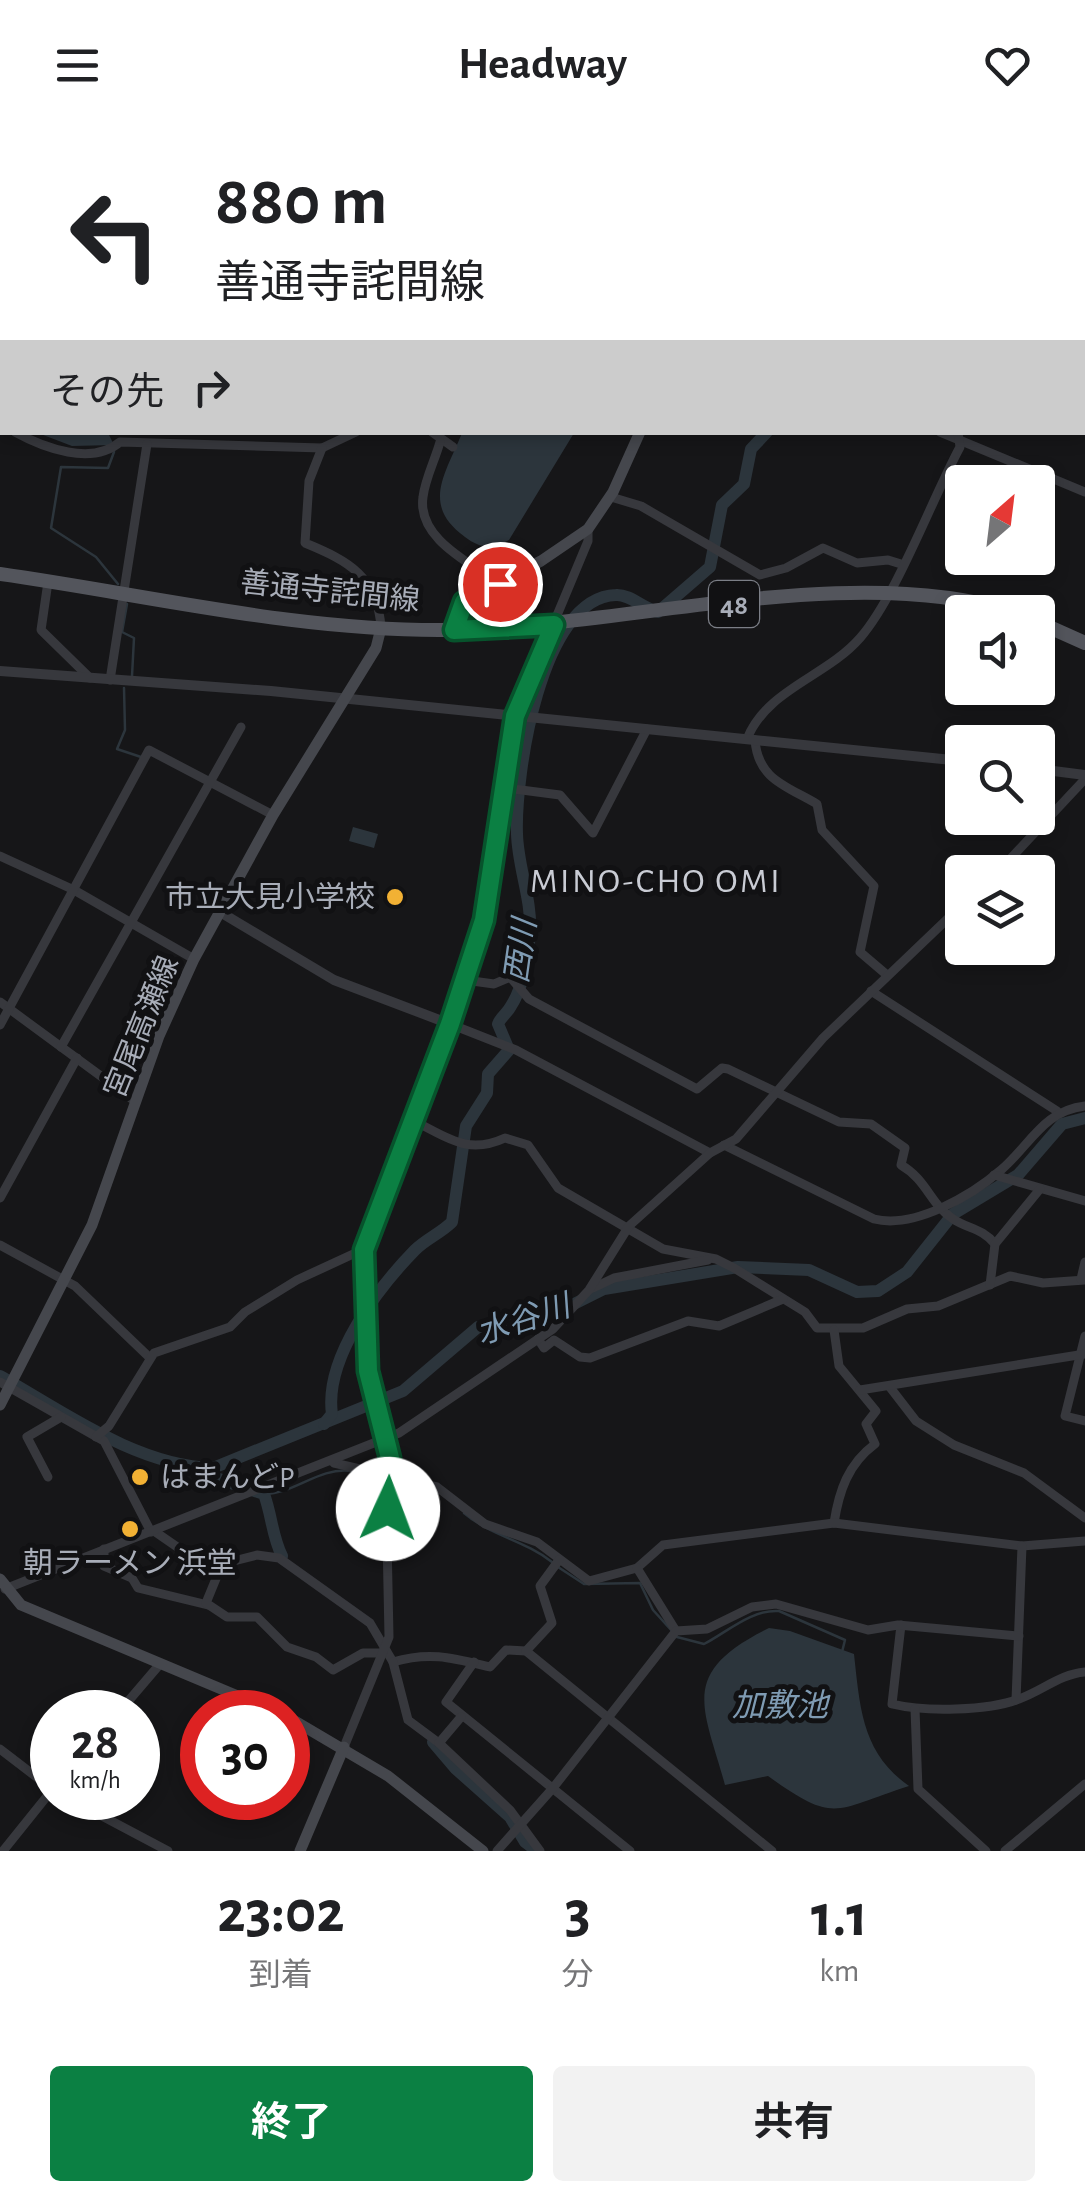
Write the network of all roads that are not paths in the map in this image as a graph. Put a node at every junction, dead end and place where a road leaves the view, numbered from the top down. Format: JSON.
{"nodes":[{"id":1,"x":22,"y":435,"type":"edge"},
{"id":2,"x":350,"y":435,"type":"edge"},
{"id":3,"x":434,"y":435,"type":"edge"},
{"id":4,"x":639,"y":435,"type":"edge"},
{"id":5,"x":959,"y":437,"type":"edge"},
{"id":6,"x":440,"y":442,"type":"junction"},
{"id":7,"x":147,"y":444,"type":"junction"},
{"id":8,"x":453,"y":447,"type":"dead end"},
{"id":9,"x":322,"y":448,"type":"junction"},
{"id":10,"x":1085,"y":492,"type":"edge"},
{"id":11,"x":611,"y":496,"type":"junction"},
{"id":12,"x":588,"y":529,"type":"junction"},
{"id":13,"x":901,"y":564,"type":"junction"},
{"id":14,"x":0,"y":574,"type":"edge"},
{"id":15,"x":48,"y":582,"type":"junction"},
{"id":16,"x":500,"y":584,"type":"junction"},
{"id":17,"x":124,"y":592,"type":"junction"},
{"id":18,"x":886,"y":593,"type":"junction"},
{"id":19,"x":945,"y":602,"type":"edge"},
{"id":20,"x":554,"y":625,"type":"junction"},
{"id":21,"x":381,"y":628,"type":"junction"},
{"id":22,"x":454,"y":630,"type":"junction"},
{"id":23,"x":1055,"y":630,"type":"edge"},
{"id":24,"x":1085,"y":643,"type":"edge"},
{"id":25,"x":0,"y":672,"type":"edge"},
{"id":26,"x":90,"y":678,"type":"junction"},
{"id":27,"x":110,"y":680,"type":"junction"},
{"id":28,"x":342,"y":699,"type":"junction"},
{"id":29,"x":515,"y":716,"type":"junction"},
{"id":30,"x":241,"y":727,"type":"dead end"},
{"id":31,"x":648,"y":729,"type":"junction"},
{"id":32,"x":751,"y":740,"type":"junction"},
{"id":33,"x":945,"y":759,"type":"edge"},
{"id":34,"x":1055,"y":772,"type":"edge"},
{"id":35,"x":1085,"y":777,"type":"edge"},
{"id":36,"x":211,"y":781,"type":"junction"},
{"id":37,"x":506,"y":788,"type":"junction"},
{"id":38,"x":272,"y":815,"type":"junction"},
{"id":39,"x":1014,"y":855,"type":"edge"},
{"id":40,"x":0,"y":856,"type":"edge"},
{"id":41,"x":74,"y":890,"type":"junction"},
{"id":42,"x":220,"y":912,"type":"junction"},
{"id":43,"x":945,"y":920,"type":"edge"},
{"id":44,"x":131,"y":924,"type":"junction"},
{"id":45,"x":194,"y":959,"type":"junction"},
{"id":46,"x":887,"y":975,"type":"junction"},
{"id":47,"x":464,"y":980,"type":"junction"},
{"id":48,"x":871,"y":991,"type":"junction"},
{"id":49,"x":5,"y":1006,"type":"edge"},
{"id":50,"x":450,"y":1024,"type":"junction"},
{"id":51,"x":0,"y":1025,"type":"edge"},
{"id":52,"x":61,"y":1047,"type":"junction"},
{"id":53,"x":77,"y":1058,"type":"junction"},
{"id":54,"x":776,"y":1093,"type":"junction"},
{"id":55,"x":132,"y":1099,"type":"dead end"},
{"id":56,"x":1085,"y":1106,"type":"edge"},
{"id":57,"x":1057,"y":1111,"type":"junction"},
{"id":58,"x":410,"y":1119,"type":"junction"},
{"id":59,"x":724,"y":1146,"type":"junction"},
{"id":60,"x":710,"y":1154,"type":"junction"},
{"id":61,"x":994,"y":1176,"type":"junction"},
{"id":62,"x":1040,"y":1189,"type":"junction"},
{"id":63,"x":0,"y":1198,"type":"edge"},
{"id":64,"x":1085,"y":1201,"type":"edge"},
{"id":65,"x":939,"y":1207,"type":"junction"},
{"id":66,"x":629,"y":1226,"type":"junction"},
{"id":67,"x":995,"y":1244,"type":"junction"},
{"id":68,"x":0,"y":1245,"type":"edge"},
{"id":69,"x":364,"y":1250,"type":"junction"},
{"id":70,"x":716,"y":1258,"type":"junction"},
{"id":71,"x":1085,"y":1262,"type":"edge"},
{"id":72,"x":1083,"y":1280,"type":"edge"},
{"id":73,"x":66,"y":1281,"type":"junction"},
{"id":74,"x":990,"y":1285,"type":"junction"},
{"id":75,"x":589,"y":1290,"type":"junction"},
{"id":76,"x":784,"y":1299,"type":"junction"},
{"id":77,"x":834,"y":1330,"type":"junction"},
{"id":78,"x":1085,"y":1336,"type":"edge"},
{"id":79,"x":538,"y":1339,"type":"junction"},
{"id":80,"x":1082,"y":1354,"type":"edge"},
{"id":81,"x":149,"y":1358,"type":"junction"},
{"id":82,"x":8,"y":1383,"type":"edge"},
{"id":83,"x":889,"y":1386,"type":"junction"},
{"id":84,"x":860,"y":1390,"type":"junction"},
{"id":85,"x":0,"y":1405,"type":"edge"},
{"id":86,"x":61,"y":1417,"type":"junction"},
{"id":87,"x":1085,"y":1421,"type":"edge"},
{"id":88,"x":96,"y":1436,"type":"junction"},
{"id":89,"x":386,"y":1438,"type":"junction"},
{"id":90,"x":331,"y":1462,"type":"junction"},
{"id":91,"x":48,"y":1477,"type":"dead end"},
{"id":92,"x":391,"y":1479,"type":"junction"},
{"id":93,"x":1085,"y":1518,"type":"edge"},
{"id":94,"x":834,"y":1522,"type":"junction"},
{"id":95,"x":153,"y":1532,"type":"junction"},
{"id":96,"x":1085,"y":1540,"type":"edge"},
{"id":97,"x":1022,"y":1546,"type":"junction"},
{"id":98,"x":104,"y":1550,"type":"junction"},
{"id":99,"x":557,"y":1563,"type":"junction"},
{"id":100,"x":222,"y":1564,"type":"junction"},
{"id":101,"x":636,"y":1568,"type":"junction"},
{"id":102,"x":2,"y":1586,"type":"edge"},
{"id":103,"x":208,"y":1604,"type":"junction"},
{"id":104,"x":902,"y":1626,"type":"junction"},
{"id":105,"x":676,"y":1630,"type":"junction"},
{"id":106,"x":1019,"y":1636,"type":"junction"},
{"id":107,"x":384,"y":1650,"type":"junction"},
{"id":108,"x":526,"y":1651,"type":"junction"},
{"id":109,"x":392,"y":1662,"type":"junction"},
{"id":110,"x":474,"y":1662,"type":"junction"},
{"id":111,"x":160,"y":1664,"type":"junction"},
{"id":112,"x":1085,"y":1672,"type":"edge"},
{"id":113,"x":138,"y":1690,"type":"edge"},
{"id":114,"x":223,"y":1690,"type":"edge"},
{"id":115,"x":1016,"y":1700,"type":"junction"},
{"id":116,"x":915,"y":1709,"type":"junction"},
{"id":117,"x":460,"y":1717,"type":"junction"},
{"id":118,"x":608,"y":1718,"type":"junction"},
{"id":119,"x":310,"y":1729,"type":"edge"},
{"id":120,"x":439,"y":1742,"type":"junction"},
{"id":121,"x":344,"y":1747,"type":"junction"},
{"id":122,"x":0,"y":1750,"type":"edge"},
{"id":123,"x":30,"y":1773,"type":"edge"},
{"id":124,"x":1085,"y":1784,"type":"edge"},
{"id":125,"x":553,"y":1788,"type":"junction"},
{"id":126,"x":30,"y":1818,"type":"edge"},
{"id":127,"x":110,"y":1820,"type":"edge"},
{"id":128,"x":518,"y":1828,"type":"junction"},
{"id":129,"x":4,"y":1851,"type":"edge"},
{"id":130,"x":168,"y":1851,"type":"edge"},
{"id":131,"x":300,"y":1851,"type":"edge"},
{"id":132,"x":483,"y":1851,"type":"edge"},
{"id":133,"x":497,"y":1851,"type":"edge"},
{"id":134,"x":540,"y":1851,"type":"edge"},
{"id":135,"x":630,"y":1851,"type":"edge"},
{"id":136,"x":772,"y":1851,"type":"edge"},
{"id":137,"x":986,"y":1851,"type":"edge"},
{"id":138,"x":1004,"y":1851,"type":"edge"}],
"edges":[{"from":1,"to":7,"type":"street"},
{"from":2,"to":9,"type":"street"},
{"from":3,"to":6,"type":"street"},
{"from":4,"to":11,"type":"main road"},
{"from":5,"to":10,"type":"street"},
{"from":5,"to":13,"type":"street"},
{"from":6,"to":8,"type":"street"},
{"from":6,"to":16,"type":"street"},
{"from":7,"to":9,"type":"street"},
{"from":7,"to":17,"type":"street"},
{"from":9,"to":21,"type":"street"},
{"from":11,"to":12,"type":"main road"},
{"from":11,"to":13,"type":"street"},
{"from":12,"to":16,"type":"main road"},
{"from":12,"to":20,"type":"street"},
{"from":13,"to":18,"type":"street"},
{"from":14,"to":15,"type":"main road","name":"善通寺詫間線","number":"48"},
{"from":15,"to":17,"type":"main road","name":"善通寺詫間線","number":"48"},
{"from":15,"to":26,"type":"street"},
{"from":16,"to":22,"type":"main road"},
{"from":17,"to":21,"type":"main road","name":"善通寺詫間線","number":"48"},
{"from":17,"to":27,"type":"street"},
{"from":18,"to":19,"type":"main road","name":"善通寺詫間線","number":"48"},
{"from":18,"to":20,"type":"main road","name":"善通寺詫間線","number":"48"},
{"from":18,"to":32,"type":"street"},
{"from":20,"to":22,"type":"main road","name":"善通寺詫間線","number":"48"},
{"from":20,"to":29,"type":"street"},
{"from":21,"to":22,"type":"main road","name":"善通寺詫間線","number":"48"},
{"from":21,"to":28,"type":"main road","name":"宮尾高瀬線"},
{"from":23,"to":24,"type":"main road"},
{"from":25,"to":26,"type":"street"},
{"from":26,"to":27,"type":"street"},
{"from":27,"to":28,"type":"street"},
{"from":28,"to":29,"type":"street"},
{"from":28,"to":38,"type":"main road","name":"宮尾高瀬線"},
{"from":29,"to":31,"type":"street"},
{"from":29,"to":37,"type":"street"},
{"from":30,"to":36,"type":"street"},
{"from":31,"to":32,"type":"street"},
{"from":31,"to":37,"type":"street"},
{"from":32,"to":33,"type":"street"},
{"from":32,"to":46,"type":"street"},
{"from":34,"to":35,"type":"street"},
{"from":35,"to":39,"type":"street"},
{"from":36,"to":38,"type":"street"},
{"from":36,"to":41,"type":"street"},
{"from":36,"to":44,"type":"street"},
{"from":37,"to":47,"type":"street"},
{"from":38,"to":42,"type":"main road","name":"宮尾高瀬線"},
{"from":40,"to":41,"type":"street"},
{"from":41,"to":44,"type":"street"},
{"from":41,"to":49,"type":"street"},
{"from":42,"to":45,"type":"main road","name":"宮尾高瀬線"},
{"from":42,"to":50,"type":"street"},
{"from":43,"to":46,"type":"street"},
{"from":44,"to":45,"type":"street"},
{"from":44,"to":52,"type":"street"},
{"from":45,"to":73,"type":"main road","name":"宮尾高瀬線"},
{"from":46,"to":48,"type":"street"},
{"from":47,"to":50,"type":"street"},
{"from":47,"to":54,"type":"street"},
{"from":48,"to":54,"type":"street"},
{"from":48,"to":57,"type":"street"},
{"from":49,"to":51,"type":"street"},
{"from":49,"to":52,"type":"street"},
{"from":50,"to":58,"type":"street"},
{"from":50,"to":60,"type":"street"},
{"from":52,"to":53,"type":"street"},
{"from":53,"to":55,"type":"street"},
{"from":53,"to":63,"type":"street"},
{"from":54,"to":59,"type":"street"},
{"from":54,"to":65,"type":"street"},
{"from":56,"to":57,"type":"street"},
{"from":57,"to":61,"type":"street"},
{"from":58,"to":66,"type":"street"},
{"from":58,"to":69,"type":"street"},
{"from":59,"to":60,"type":"street"},
{"from":59,"to":65,"type":"street"},
{"from":60,"to":66,"type":"street"},
{"from":61,"to":62,"type":"street"},
{"from":61,"to":65,"type":"street"},
{"from":62,"to":64,"type":"street"},
{"from":62,"to":67,"type":"street"},
{"from":65,"to":67,"type":"street"},
{"from":66,"to":70,"type":"street"},
{"from":66,"to":75,"type":"street"},
{"from":67,"to":74,"type":"street"},
{"from":68,"to":73,"type":"street"},
{"from":69,"to":81,"type":"street"},
{"from":69,"to":89,"type":"street"},
{"from":70,"to":75,"type":"street"},
{"from":70,"to":76,"type":"street"},
{"from":71,"to":72,"type":"street"},
{"from":72,"to":74,"type":"street"},
{"from":73,"to":81,"type":"street"},
{"from":73,"to":82,"type":"main road","name":"宮尾高瀬線"},
{"from":74,"to":77,"type":"street"},
{"from":75,"to":79,"type":"street"},
{"from":76,"to":77,"type":"street"},
{"from":76,"to":79,"type":"street"},
{"from":77,"to":84,"type":"street"},
{"from":78,"to":80,"type":"street"},
{"from":79,"to":89,"type":"street"},
{"from":80,"to":83,"type":"street"},
{"from":80,"to":87,"type":"street"},
{"from":81,"to":88,"type":"street"},
{"from":82,"to":85,"type":"main road","name":"宮尾高瀬線"},
{"from":82,"to":86,"type":"street"},
{"from":83,"to":84,"type":"street"},
{"from":83,"to":93,"type":"street"},
{"from":84,"to":94,"type":"street"},
{"from":86,"to":88,"type":"street"},
{"from":86,"to":91,"type":"street"},
{"from":88,"to":95,"type":"street"},
{"from":89,"to":90,"type":"street"},
{"from":89,"to":92,"type":"street"},
{"from":90,"to":92,"type":"street"},
{"from":90,"to":95,"type":"street"},
{"from":92,"to":99,"type":"street"},
{"from":92,"to":107,"type":"street"},
{"from":94,"to":97,"type":"street"},
{"from":94,"to":101,"type":"street"},
{"from":95,"to":98,"type":"street"},
{"from":95,"to":100,"type":"street"},
{"from":96,"to":97,"type":"street"},
{"from":97,"to":106,"type":"street"},
{"from":98,"to":102,"type":"street"},
{"from":98,"to":103,"type":"street"},
{"from":99,"to":101,"type":"street"},
{"from":99,"to":108,"type":"street"},
{"from":100,"to":103,"type":"street"},
{"from":100,"to":107,"type":"street"},
{"from":101,"to":105,"type":"street"},
{"from":102,"to":111,"type":"main road"},
{"from":103,"to":107,"type":"street"},
{"from":104,"to":105,"type":"street"},
{"from":104,"to":106,"type":"street"},
{"from":104,"to":116,"type":"street"},
{"from":105,"to":118,"type":"street"},
{"from":106,"to":115,"type":"street"},
{"from":107,"to":109,"type":"street"},
{"from":107,"to":121,"type":"street"},
{"from":108,"to":110,"type":"street"},
{"from":108,"to":118,"type":"street"},
{"from":109,"to":110,"type":"street"},
{"from":109,"to":120,"type":"street"},
{"from":110,"to":117,"type":"street"},
{"from":111,"to":113,"type":"street"},
{"from":111,"to":114,"type":"main road"},
{"from":112,"to":115,"type":"street"},
{"from":115,"to":116,"type":"street"},
{"from":116,"to":137,"type":"street"},
{"from":117,"to":120,"type":"street"},
{"from":117,"to":125,"type":"street"},
{"from":118,"to":125,"type":"street"},
{"from":118,"to":136,"type":"street"},
{"from":119,"to":121,"type":"main road"},
{"from":120,"to":128,"type":"street"},
{"from":121,"to":131,"type":"main road"},
{"from":121,"to":132,"type":"main road"},
{"from":122,"to":123,"type":"street"},
{"from":124,"to":138,"type":"street"},
{"from":125,"to":128,"type":"street"},
{"from":125,"to":135,"type":"street"},
{"from":126,"to":129,"type":"street"},
{"from":127,"to":130,"type":"street"},
{"from":128,"to":133,"type":"street"},
{"from":128,"to":134,"type":"street"}]}
